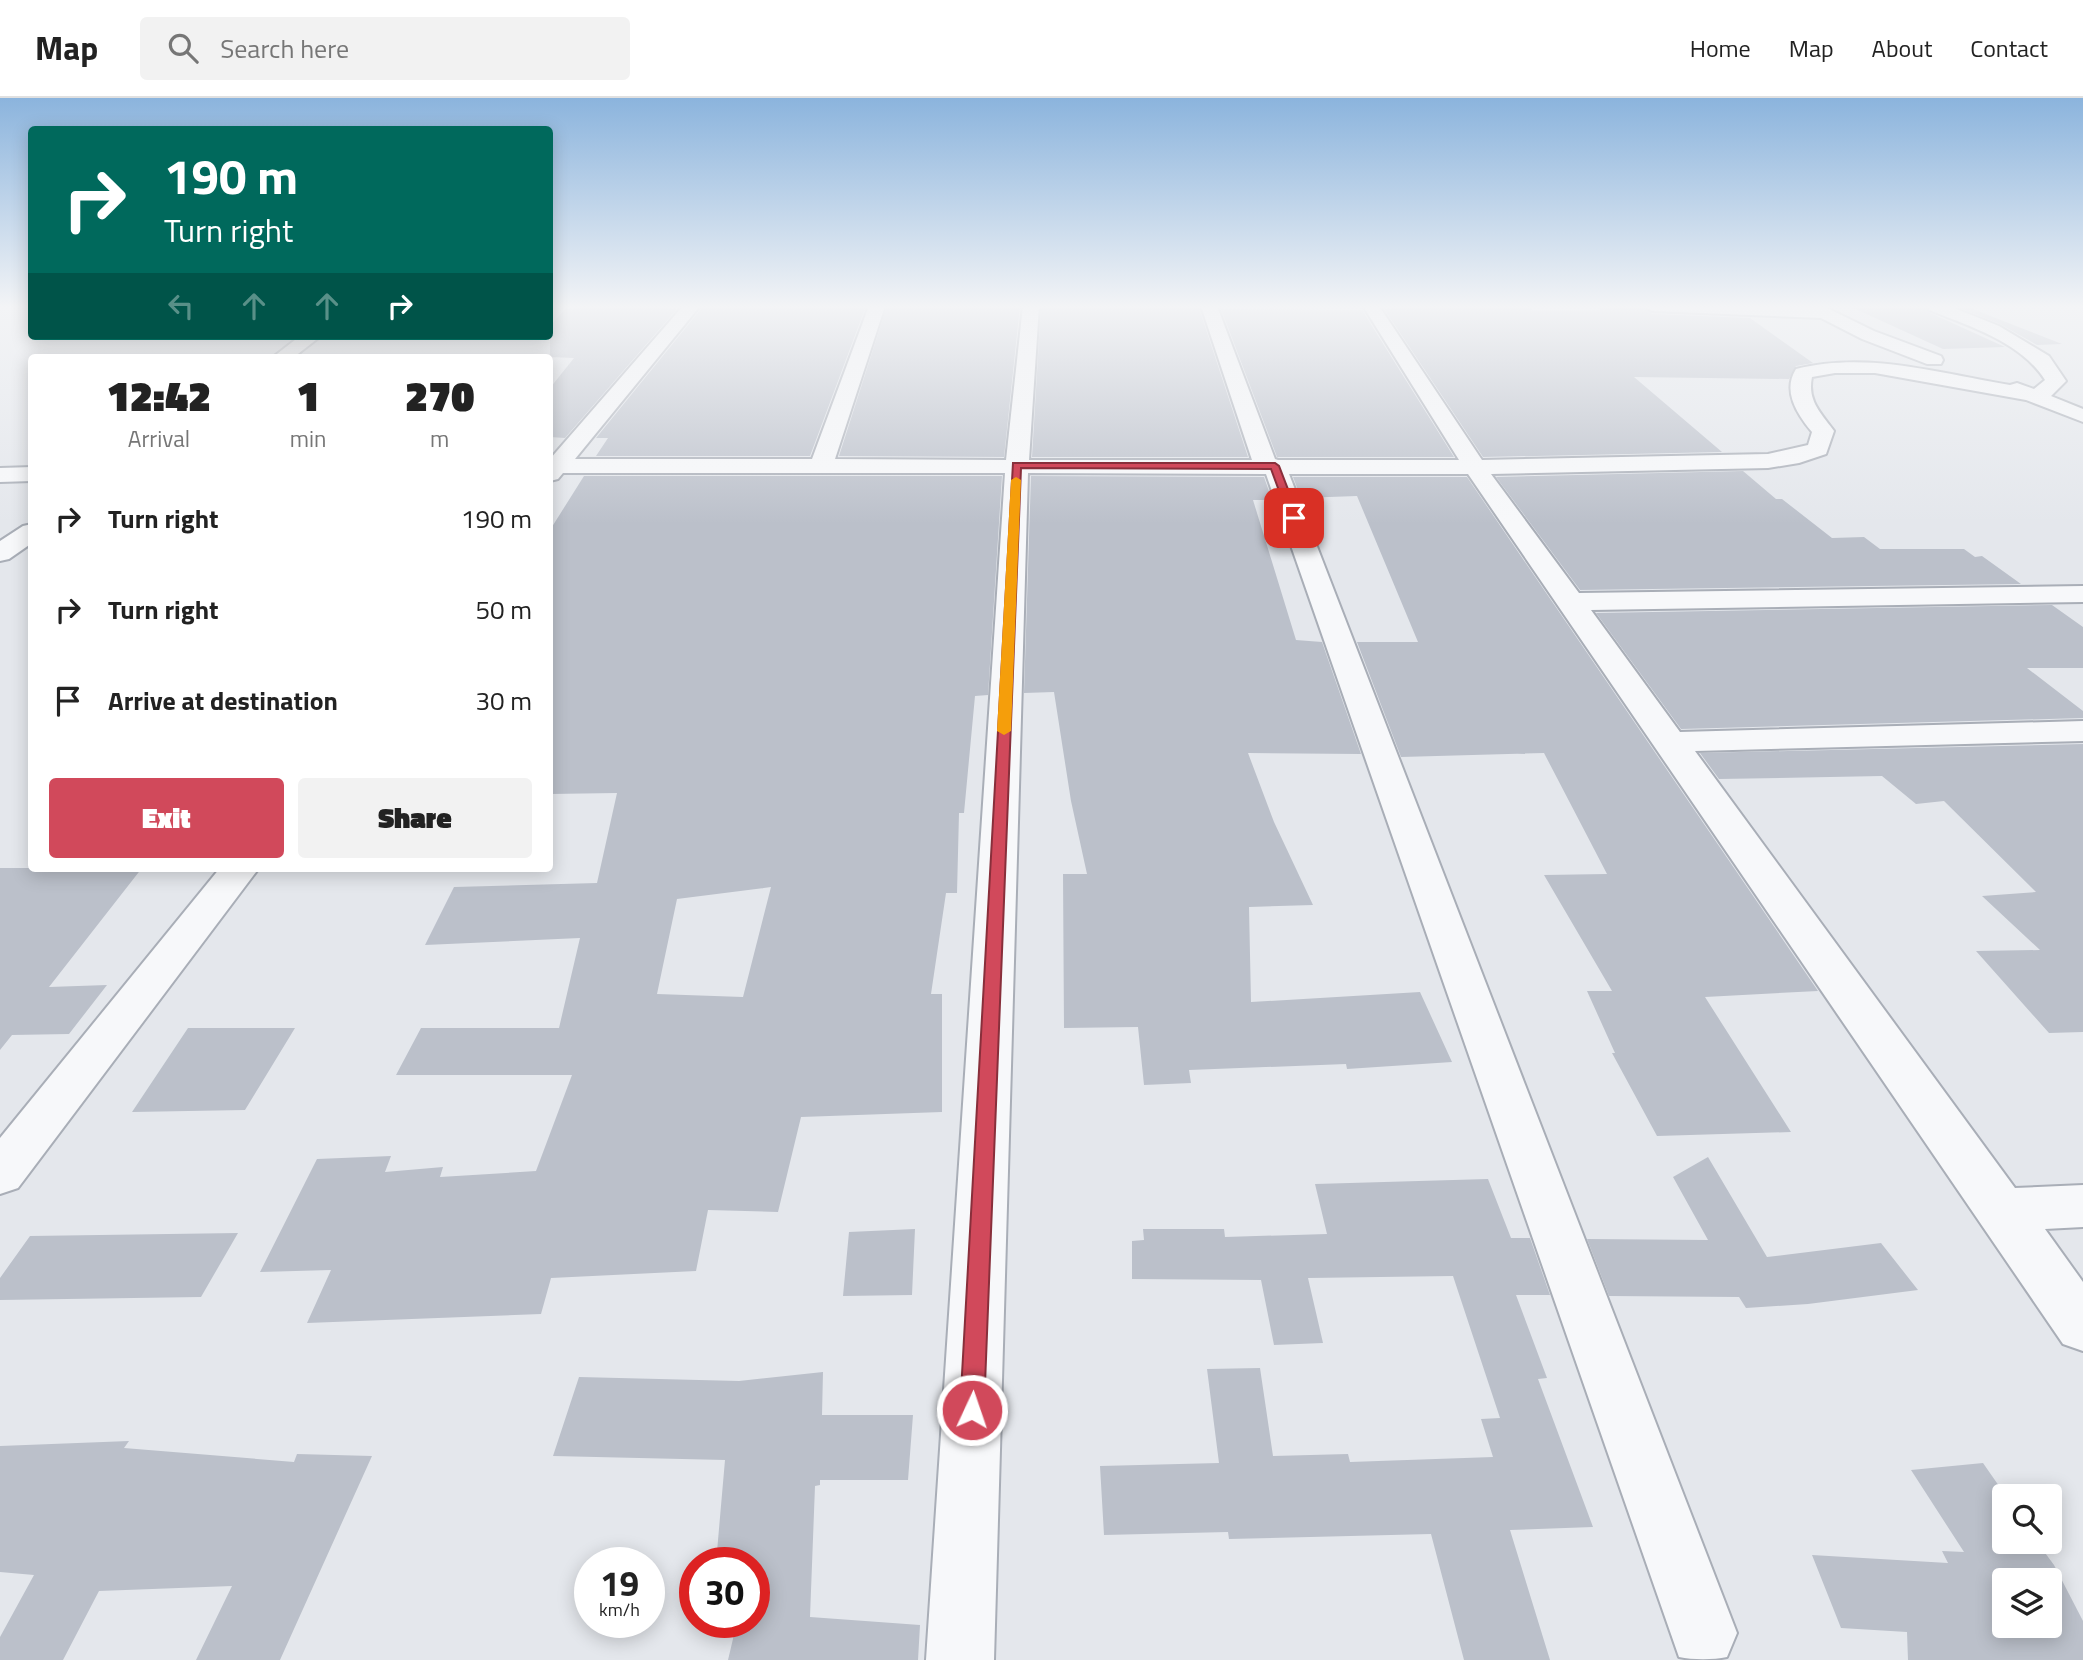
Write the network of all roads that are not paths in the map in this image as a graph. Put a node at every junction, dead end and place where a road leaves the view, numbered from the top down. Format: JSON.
{"nodes":[{"id":1,"x":629,"y":379,"type":"edge"},
{"id":2,"x":851,"y":379,"type":"edge"},
{"id":3,"x":1025,"y":379,"type":"edge"},
{"id":4,"x":1237,"y":379,"type":"edge"},
{"id":5,"x":1418,"y":379,"type":"edge"},
{"id":6,"x":1801,"y":379,"type":"edge"},
{"id":7,"x":1942,"y":379,"type":"edge"},
{"id":8,"x":1987,"y":379,"type":"edge"},
{"id":9,"x":2055,"y":379,"type":"edge"},
{"id":10,"x":2038,"y":396,"type":"junction"},
{"id":11,"x":2083,"y":416,"type":"edge"},
{"id":12,"x":821,"y":466,"type":"junction"},
{"id":13,"x":1017,"y":466,"type":"junction"},
{"id":14,"x":1270,"y":467,"type":"junction"},
{"id":15,"x":1475,"y":467,"type":"junction"},
{"id":16,"x":553,"y":468,"type":"edge"},
{"id":17,"x":553,"y":469,"type":"edge"},
{"id":18,"x":28,"y":474,"type":"edge"},
{"id":19,"x":0,"y":475,"type":"edge"},
{"id":20,"x":28,"y":534,"type":"edge"},
{"id":21,"x":0,"y":553,"type":"edge"},
{"id":22,"x":2083,"y":594,"type":"edge"},
{"id":23,"x":1571,"y":601,"type":"junction"},
{"id":24,"x":2083,"y":731,"type":"edge"},
{"id":25,"x":1670,"y":742,"type":"junction"},
{"id":26,"x":237,"y":872,"type":"edge"},
{"id":27,"x":0,"y":1174,"type":"edge"},
{"id":28,"x":2083,"y":1206,"type":"edge"},
{"id":29,"x":2001,"y":1210,"type":"junction"},
{"id":30,"x":2083,"y":1326,"type":"edge"},
{"id":31,"x":1703,"y":1633,"type":"dead end"},
{"id":32,"x":960,"y":1660,"type":"edge"}],
"edges":[{"from":1,"to":16,"type":"street"},
{"from":2,"to":12,"type":"street"},
{"from":3,"to":13,"type":"street"},
{"from":4,"to":14,"type":"street"},
{"from":5,"to":15,"type":"street"},
{"from":6,"to":15,"type":"street"},
{"from":7,"to":10,"type":"street"},
{"from":8,"to":10,"type":"street"},
{"from":9,"to":10,"type":"street"},
{"from":10,"to":11,"type":"street"},
{"from":12,"to":13,"type":"street"},
{"from":12,"to":17,"type":"street"},
{"from":13,"to":14,"type":"street"},
{"from":13,"to":32,"type":"street"},
{"from":14,"to":15,"type":"street"},
{"from":14,"to":31,"type":"street"},
{"from":15,"to":23,"type":"street"},
{"from":18,"to":19,"type":"street"},
{"from":20,"to":21,"type":"street"},
{"from":22,"to":23,"type":"street"},
{"from":23,"to":25,"type":"street"},
{"from":24,"to":25,"type":"street"},
{"from":25,"to":29,"type":"street"},
{"from":26,"to":27,"type":"street"},
{"from":28,"to":29,"type":"street"},
{"from":29,"to":30,"type":"street"}]}
